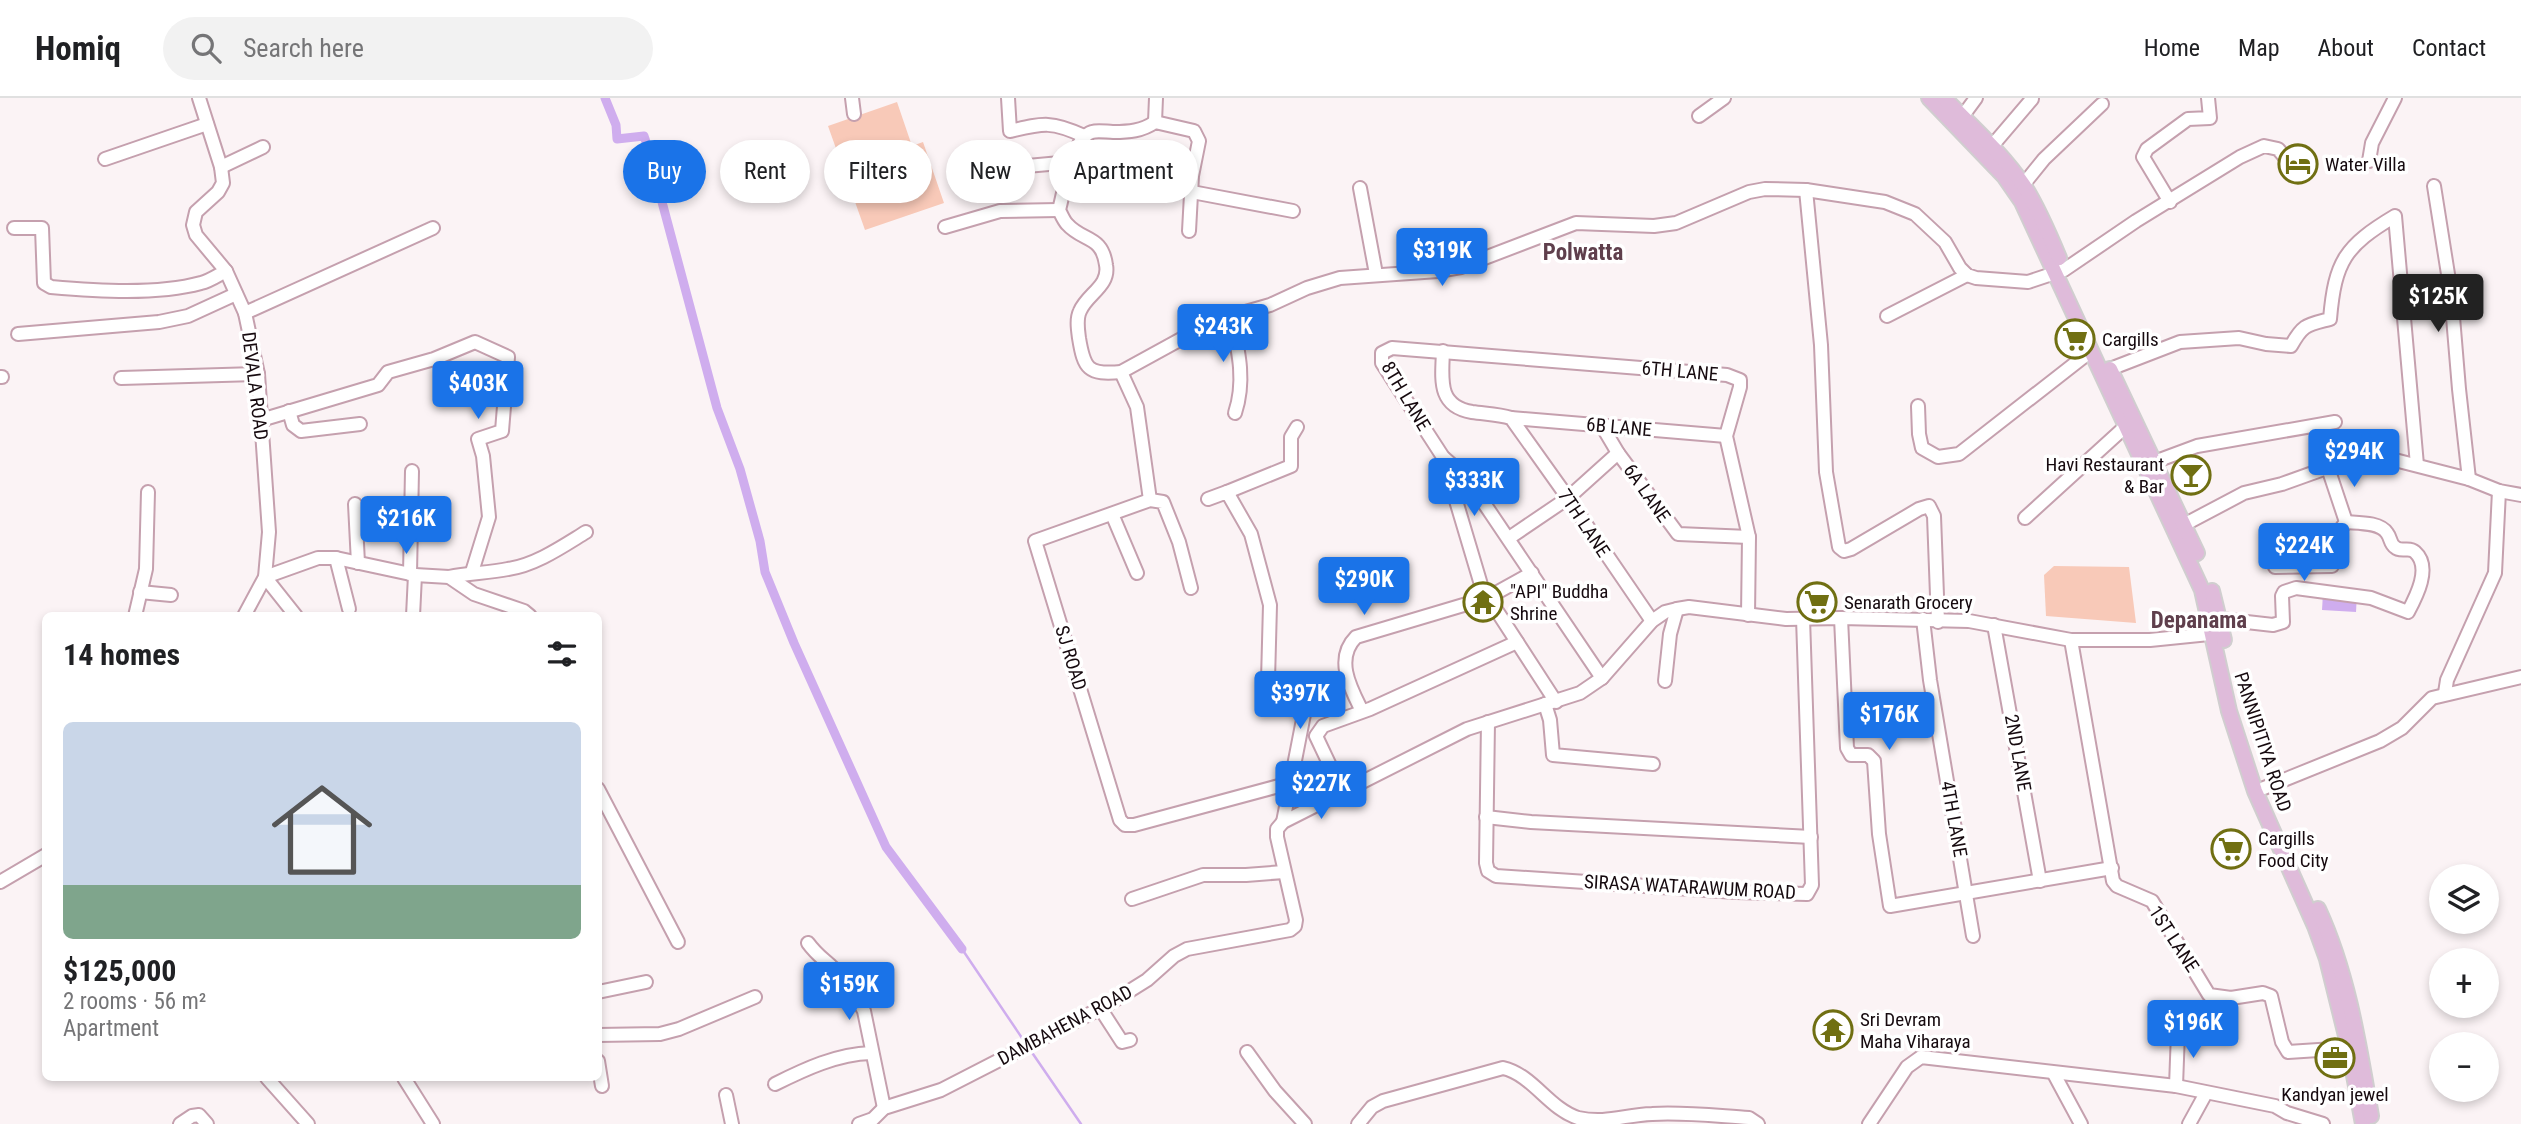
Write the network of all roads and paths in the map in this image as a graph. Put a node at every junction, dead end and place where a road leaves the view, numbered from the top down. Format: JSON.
{"nodes":[{"id":1,"x":199,"y":98,"type":"edge"},
{"id":2,"x":852,"y":98,"type":"edge"},
{"id":3,"x":1008,"y":98,"type":"edge"},
{"id":4,"x":1156,"y":98,"type":"edge"},
{"id":5,"x":1724,"y":98,"type":"edge"},
{"id":6,"x":1929,"y":98,"type":"edge"},
{"id":7,"x":1944,"y":98,"type":"edge"},
{"id":8,"x":1976,"y":98,"type":"edge"},
{"id":9,"x":2208,"y":98,"type":"edge"},
{"id":10,"x":2395,"y":98,"type":"edge"},
{"id":11,"x":2032,"y":99,"type":"edge"},
{"id":12,"x":2102,"y":104,"type":"dead end"},
{"id":13,"x":854,"y":114,"type":"dead end"},
{"id":14,"x":1699,"y":116,"type":"dead end"},
{"id":15,"x":1962,"y":117,"type":"junction"},
{"id":16,"x":1155,"y":122,"type":"junction"},
{"id":17,"x":207,"y":124,"type":"junction"},
{"id":18,"x":1084,"y":136,"type":"junction"},
{"id":19,"x":1081,"y":140,"type":"edge"},
{"id":20,"x":1198,"y":146,"type":"edge"},
{"id":21,"x":1992,"y":146,"type":"junction"},
{"id":22,"x":263,"y":147,"type":"dead end"},
{"id":23,"x":105,"y":159,"type":"dead end"},
{"id":24,"x":2369,"y":161,"type":"dead end"},
{"id":25,"x":2290,"y":163,"type":"dead end"},
{"id":26,"x":220,"y":167,"type":"junction"},
{"id":27,"x":2023,"y":186,"type":"junction"},
{"id":28,"x":2434,"y":186,"type":"dead end"},
{"id":29,"x":1360,"y":188,"type":"dead end"},
{"id":30,"x":1807,"y":190,"type":"junction"},
{"id":31,"x":1198,"y":193,"type":"edge"},
{"id":32,"x":2170,"y":202,"type":"junction"},
{"id":33,"x":1061,"y":203,"type":"edge"},
{"id":34,"x":1191,"y":203,"type":"edge"},
{"id":35,"x":1059,"y":210,"type":"junction"},
{"id":36,"x":1293,"y":211,"type":"dead end"},
{"id":37,"x":945,"y":227,"type":"dead end"},
{"id":38,"x":14,"y":228,"type":"dead end"},
{"id":39,"x":433,"y":228,"type":"dead end"},
{"id":40,"x":1189,"y":231,"type":"dead end"},
{"id":41,"x":226,"y":271,"type":"junction"},
{"id":42,"x":2060,"y":272,"type":"junction"},
{"id":43,"x":1376,"y":274,"type":"junction"},
{"id":44,"x":1967,"y":275,"type":"junction"},
{"id":45,"x":236,"y":294,"type":"junction"},
{"id":46,"x":245,"y":313,"type":"junction"},
{"id":47,"x":1231,"y":316,"type":"junction"},
{"id":48,"x":1887,"y":316,"type":"dead end"},
{"id":49,"x":18,"y":334,"type":"dead end"},
{"id":50,"x":1443,"y":351,"type":"junction"},
{"id":51,"x":2091,"y":351,"type":"junction"},
{"id":52,"x":1382,"y":353,"type":"joint"},
{"id":53,"x":2109,"y":369,"type":"junction"},
{"id":54,"x":1121,"y":372,"type":"junction"},
{"id":55,"x":258,"y":374,"type":"junction"},
{"id":56,"x":121,"y":378,"type":"dead end"},
{"id":57,"x":1918,"y":406,"type":"dead end"},
{"id":58,"x":289,"y":411,"type":"junction"},
{"id":59,"x":1235,"y":413,"type":"dead end"},
{"id":60,"x":1511,"y":418,"type":"junction"},
{"id":61,"x":261,"y":420,"type":"junction"},
{"id":62,"x":2334,"y":422,"type":"dead end"},
{"id":63,"x":360,"y":424,"type":"dead end"},
{"id":64,"x":1602,"y":426,"type":"junction"},
{"id":65,"x":1297,"y":427,"type":"dead end"},
{"id":66,"x":2125,"y":427,"type":"junction"},
{"id":67,"x":1726,"y":436,"type":"junction"},
{"id":68,"x":1618,"y":453,"type":"junction"},
{"id":69,"x":1443,"y":457,"type":"junction"},
{"id":70,"x":2154,"y":462,"type":"junction"},
{"id":71,"x":2417,"y":466,"type":"junction"},
{"id":72,"x":2328,"y":468,"type":"junction"},
{"id":73,"x":412,"y":471,"type":"dead end"},
{"id":74,"x":2469,"y":479,"type":"junction"},
{"id":75,"x":2499,"y":491,"type":"junction"},
{"id":76,"x":148,"y":492,"type":"dead end"},
{"id":77,"x":1227,"y":492,"type":"junction"},
{"id":78,"x":2521,"y":495,"type":"edge"},
{"id":79,"x":1569,"y":498,"type":"junction"},
{"id":80,"x":1208,"y":499,"type":"dead end"},
{"id":81,"x":1150,"y":500,"type":"junction"},
{"id":82,"x":355,"y":504,"type":"dead end"},
{"id":83,"x":1112,"y":514,"type":"junction"},
{"id":84,"x":2025,"y":518,"type":"dead end"},
{"id":85,"x":2346,"y":522,"type":"junction"},
{"id":86,"x":2180,"y":526,"type":"junction"},
{"id":87,"x":586,"y":532,"type":"dead end"},
{"id":88,"x":1749,"y":537,"type":"junction"},
{"id":89,"x":1509,"y":538,"type":"junction"},
{"id":90,"x":336,"y":558,"type":"junction"},
{"id":91,"x":358,"y":563,"type":"junction"},
{"id":92,"x":2275,"y":567,"type":"dead end"},
{"id":93,"x":472,"y":572,"type":"junction"},
{"id":94,"x":1137,"y":573,"type":"dead end"},
{"id":95,"x":1532,"y":573,"type":"junction"},
{"id":96,"x":412,"y":574,"type":"junction"},
{"id":97,"x":265,"y":577,"type":"junction"},
{"id":98,"x":449,"y":577,"type":"junction"},
{"id":99,"x":1191,"y":588,"type":"dead end"},
{"id":100,"x":140,"y":592,"type":"junction"},
{"id":101,"x":171,"y":595,"type":"dead end"},
{"id":102,"x":1487,"y":598,"type":"junction"},
{"id":103,"x":349,"y":609,"type":"dead end"},
{"id":104,"x":1676,"y":610,"type":"junction"},
{"id":105,"x":136,"y":612,"type":"edge"},
{"id":106,"x":246,"y":612,"type":"edge"},
{"id":107,"x":293,"y":612,"type":"edge"},
{"id":108,"x":413,"y":612,"type":"edge"},
{"id":109,"x":525,"y":612,"type":"edge"},
{"id":110,"x":1748,"y":615,"type":"junction"},
{"id":111,"x":1803,"y":618,"type":"junction"},
{"id":112,"x":1841,"y":618,"type":"junction"},
{"id":113,"x":1923,"y":619,"type":"junction"},
{"id":114,"x":1652,"y":621,"type":"junction"},
{"id":115,"x":1938,"y":622,"type":"junction"},
{"id":116,"x":1994,"y":625,"type":"junction"},
{"id":117,"x":2218,"y":629,"type":"junction"},
{"id":118,"x":2071,"y":640,"type":"junction"},
{"id":119,"x":1517,"y":642,"type":"junction"},
{"id":120,"x":2521,"y":677,"type":"edge"},
{"id":121,"x":1602,"y":678,"type":"junction"},
{"id":122,"x":1665,"y":681,"type":"dead end"},
{"id":123,"x":2445,"y":693,"type":"junction"},
{"id":124,"x":1550,"y":703,"type":"junction"},
{"id":125,"x":1362,"y":712,"type":"junction"},
{"id":126,"x":1488,"y":722,"type":"junction"},
{"id":127,"x":1653,"y":764,"type":"dead end"},
{"id":128,"x":1290,"y":783,"type":"junction"},
{"id":129,"x":2264,"y":788,"type":"junction"},
{"id":130,"x":1342,"y":791,"type":"junction"},
{"id":131,"x":602,"y":797,"type":"edge"},
{"id":132,"x":1486,"y":817,"type":"junction"},
{"id":133,"x":1283,"y":822,"type":"junction"},
{"id":134,"x":1811,"y":837,"type":"junction"},
{"id":135,"x":42,"y":857,"type":"edge"},
{"id":136,"x":2112,"y":868,"type":"junction"},
{"id":137,"x":1284,"y":872,"type":"junction"},
{"id":138,"x":2040,"y":881,"type":"junction"},
{"id":139,"x":0,"y":882,"type":"edge"},
{"id":140,"x":1966,"y":894,"type":"junction"},
{"id":141,"x":1132,"y":899,"type":"dead end"},
{"id":142,"x":1973,"y":936,"type":"dead end"},
{"id":143,"x":678,"y":942,"type":"dead end"},
{"id":144,"x":808,"y":943,"type":"dead end"},
{"id":145,"x":646,"y":982,"type":"dead end"},
{"id":146,"x":602,"y":991,"type":"edge"},
{"id":147,"x":755,"y":997,"type":"dead end"},
{"id":148,"x":1100,"y":1008,"type":"junction"},
{"id":149,"x":2178,"y":1032,"type":"dead end"},
{"id":150,"x":602,"y":1035,"type":"edge"},
{"id":151,"x":1130,"y":1040,"type":"dead end"},
{"id":152,"x":2349,"y":1048,"type":"junction"},
{"id":153,"x":1247,"y":1052,"type":"dead end"},
{"id":154,"x":871,"y":1053,"type":"junction"},
{"id":155,"x":2054,"y":1074,"type":"junction"},
{"id":156,"x":270,"y":1081,"type":"edge"},
{"id":157,"x":406,"y":1081,"type":"edge"},
{"id":158,"x":601,"y":1081,"type":"edge"},
{"id":159,"x":775,"y":1084,"type":"dead end"},
{"id":160,"x":602,"y":1086,"type":"dead end"},
{"id":161,"x":2176,"y":1086,"type":"junction"},
{"id":162,"x":2206,"y":1093,"type":"junction"},
{"id":163,"x":726,"y":1095,"type":"dead end"},
{"id":164,"x":884,"y":1108,"type":"junction"},
{"id":165,"x":1650,"y":1119,"type":"edge"},
{"id":166,"x":874,"y":1121,"type":"edge"},
{"id":167,"x":180,"y":1124,"type":"edge"},
{"id":168,"x":207,"y":1124,"type":"edge"},
{"id":169,"x":308,"y":1124,"type":"edge"},
{"id":170,"x":433,"y":1124,"type":"edge"},
{"id":171,"x":732,"y":1124,"type":"edge"},
{"id":172,"x":859,"y":1124,"type":"edge"},
{"id":173,"x":1305,"y":1124,"type":"edge"},
{"id":174,"x":1358,"y":1124,"type":"edge"},
{"id":175,"x":1758,"y":1124,"type":"edge"},
{"id":176,"x":1869,"y":1124,"type":"edge"},
{"id":177,"x":2081,"y":1124,"type":"edge"},
{"id":178,"x":2189,"y":1124,"type":"edge"},
{"id":179,"x":2323,"y":1124,"type":"edge"},
{"id":180,"x":2363,"y":1124,"type":"edge"},
{"id":181,"x":2372,"y":1124,"type":"edge"}],
"edges":[{"from":1,"to":17,"type":"street"},
{"from":2,"to":13,"type":"street"},
{"from":3,"to":18,"type":"street"},
{"from":4,"to":16,"type":"street"},
{"from":5,"to":14,"type":"street"},
{"from":6,"to":42,"type":"main road","name":"PANNIPITIYA ROAD"},
{"from":7,"to":15,"type":"main road","name":"PANNIPITIYA ROAD"},
{"from":8,"to":15,"type":"street"},
{"from":9,"to":32,"type":"street"},
{"from":10,"to":24,"type":"street"},
{"from":11,"to":21,"type":"street"},
{"from":12,"to":27,"type":"street"},
{"from":15,"to":21,"type":"main road","name":"PANNIPITIYA ROAD"},
{"from":16,"to":18,"type":"street"},
{"from":16,"to":20,"type":"street"},
{"from":17,"to":23,"type":"street"},
{"from":17,"to":26,"type":"street"},
{"from":18,"to":19,"type":"street"},
{"from":21,"to":27,"type":"main road","name":"PANNIPITIYA ROAD"},
{"from":22,"to":26,"type":"street"},
{"from":25,"to":32,"type":"street"},
{"from":26,"to":41,"type":"street","name":"DEVALA ROAD"},
{"from":27,"to":42,"type":"main road","name":"PANNIPITIYA ROAD"},
{"from":28,"to":74,"type":"street"},
{"from":29,"to":43,"type":"street"},
{"from":30,"to":43,"type":"street"},
{"from":30,"to":44,"type":"street"},
{"from":30,"to":115,"type":"street"},
{"from":31,"to":36,"type":"street"},
{"from":32,"to":42,"type":"street"},
{"from":33,"to":35,"type":"street"},
{"from":34,"to":40,"type":"street"},
{"from":35,"to":37,"type":"street"},
{"from":35,"to":54,"type":"street"},
{"from":38,"to":41,"type":"street"},
{"from":39,"to":46,"type":"street"},
{"from":41,"to":45,"type":"street","name":"DEVALA ROAD"},
{"from":42,"to":44,"type":"street"},
{"from":42,"to":51,"type":"main road","name":"PANNIPITIYA ROAD"},
{"from":42,"to":53,"type":"main road","name":"PANNIPITIYA ROAD"},
{"from":43,"to":47,"type":"street"},
{"from":44,"to":48,"type":"street"},
{"from":45,"to":46,"type":"street","name":"DEVALA ROAD"},
{"from":45,"to":49,"type":"street"},
{"from":46,"to":55,"type":"street","name":"DEVALA ROAD"},
{"from":47,"to":54,"type":"street"},
{"from":47,"to":59,"type":"street"},
{"from":50,"to":52,"type":"street","name":"6TH LANE"},
{"from":50,"to":60,"type":"street"},
{"from":50,"to":67,"type":"street","name":"6TH LANE"},
{"from":51,"to":57,"type":"street"},
{"from":51,"to":66,"type":"main road","name":"PANNIPITIYA ROAD"},
{"from":52,"to":69,"type":"street","name":"8TH LANE"},
{"from":53,"to":70,"type":"main road","name":"PANNIPITIYA ROAD"},
{"from":53,"to":71,"type":"street"},
{"from":54,"to":81,"type":"street"},
{"from":55,"to":56,"type":"street"},
{"from":55,"to":61,"type":"street","name":"DEVALA ROAD"},
{"from":58,"to":61,"type":"street"},
{"from":58,"to":63,"type":"street"},
{"from":58,"to":93,"type":"street"},
{"from":60,"to":64,"type":"street","name":"6B LANE"},
{"from":60,"to":79,"type":"street","name":"7TH LANE"},
{"from":61,"to":97,"type":"street","name":"DEVALA ROAD"},
{"from":62,"to":70,"type":"street"},
{"from":64,"to":67,"type":"street","name":"6B LANE"},
{"from":64,"to":68,"type":"street","name":"6A LANE"},
{"from":65,"to":77,"type":"street"},
{"from":66,"to":84,"type":"street"},
{"from":66,"to":86,"type":"main road","name":"PANNIPITIYA ROAD"},
{"from":67,"to":88,"type":"street","name":"6TH LANE"},
{"from":68,"to":79,"type":"street"},
{"from":68,"to":88,"type":"street","name":"6A LANE"},
{"from":69,"to":89,"type":"street","name":"8TH LANE"},
{"from":69,"to":102,"type":"street"},
{"from":70,"to":86,"type":"main road","name":"PANNIPITIYA ROAD"},
{"from":71,"to":72,"type":"street"},
{"from":71,"to":74,"type":"street"},
{"from":72,"to":85,"type":"street"},
{"from":72,"to":86,"type":"street"},
{"from":73,"to":96,"type":"street"},
{"from":74,"to":75,"type":"street"},
{"from":75,"to":78,"type":"street"},
{"from":75,"to":123,"type":"street"},
{"from":76,"to":100,"type":"street"},
{"from":77,"to":80,"type":"street"},
{"from":77,"to":128,"type":"street"},
{"from":79,"to":89,"type":"street"},
{"from":79,"to":114,"type":"street","name":"7TH LANE"},
{"from":81,"to":83,"type":"street","name":"SJ ROAD"},
{"from":81,"to":99,"type":"street"},
{"from":82,"to":91,"type":"street"},
{"from":83,"to":94,"type":"street"},
{"from":83,"to":128,"type":"street","name":"SJ ROAD"},
{"from":85,"to":92,"type":"street"},
{"from":85,"to":117,"type":"street"},
{"from":86,"to":117,"type":"main road","name":"PANNIPITIYA ROAD"},
{"from":87,"to":93,"type":"street"},
{"from":88,"to":110,"type":"street","name":"6TH LANE"},
{"from":89,"to":95,"type":"street","name":"8TH LANE"},
{"from":90,"to":91,"type":"street"},
{"from":90,"to":97,"type":"street"},
{"from":90,"to":103,"type":"street"},
{"from":91,"to":96,"type":"street"},
{"from":93,"to":98,"type":"street"},
{"from":95,"to":102,"type":"street"},
{"from":95,"to":121,"type":"street","name":"8TH LANE"},
{"from":96,"to":98,"type":"street"},
{"from":96,"to":108,"type":"street"},
{"from":97,"to":106,"type":"street","name":"DEVALA ROAD"},
{"from":97,"to":107,"type":"street"},
{"from":98,"to":109,"type":"street"},
{"from":100,"to":101,"type":"street"},
{"from":100,"to":105,"type":"street"},
{"from":102,"to":119,"type":"street"},
{"from":102,"to":125,"type":"street"},
{"from":104,"to":110,"type":"street"},
{"from":104,"to":114,"type":"street"},
{"from":104,"to":122,"type":"street"},
{"from":110,"to":111,"type":"street"},
{"from":111,"to":112,"type":"street"},
{"from":111,"to":134,"type":"street","name":"SIRASA WATARAWUM ROAD"},
{"from":112,"to":113,"type":"street"},
{"from":112,"to":140,"type":"street"},
{"from":113,"to":115,"type":"street"},
{"from":113,"to":140,"type":"street","name":"4TH LANE"},
{"from":114,"to":121,"type":"street"},
{"from":115,"to":116,"type":"street"},
{"from":116,"to":118,"type":"street"},
{"from":116,"to":138,"type":"street","name":"2ND LANE"},
{"from":117,"to":118,"type":"street"},
{"from":117,"to":129,"type":"main road","name":"PANNIPITIYA ROAD"},
{"from":117,"to":152,"type":"main road","name":"PANNIPITIYA ROAD"},
{"from":118,"to":136,"type":"street","name":"1ST LANE"},
{"from":119,"to":124,"type":"street"},
{"from":119,"to":125,"type":"street"},
{"from":120,"to":123,"type":"street"},
{"from":121,"to":124,"type":"street"},
{"from":123,"to":129,"type":"street"},
{"from":124,"to":126,"type":"street"},
{"from":124,"to":127,"type":"street"},
{"from":125,"to":130,"type":"street"},
{"from":126,"to":130,"type":"street"},
{"from":126,"to":132,"type":"street","name":"SIRASA WATARAWUM ROAD"},
{"from":128,"to":133,"type":"street"},
{"from":129,"to":181,"type":"main road","name":"PANNIPITIYA ROAD"},
{"from":130,"to":133,"type":"street"},
{"from":131,"to":143,"type":"street"},
{"from":132,"to":134,"type":"street"},
{"from":132,"to":134,"type":"street","name":"SIRASA WATARAWUM ROAD"},
{"from":133,"to":137,"type":"street"},
{"from":135,"to":139,"type":"street"},
{"from":136,"to":138,"type":"street"},
{"from":136,"to":152,"type":"street","name":"1ST LANE"},
{"from":137,"to":141,"type":"street"},
{"from":137,"to":148,"type":"street","name":"DAMBAHENA ROAD"},
{"from":138,"to":140,"type":"street"},
{"from":140,"to":142,"type":"street","name":"4TH LANE"},
{"from":144,"to":154,"type":"street"},
{"from":145,"to":146,"type":"street"},
{"from":147,"to":150,"type":"street"},
{"from":148,"to":151,"type":"street"},
{"from":148,"to":164,"type":"street","name":"DAMBAHENA ROAD"},
{"from":149,"to":161,"type":"street"},
{"from":152,"to":180,"type":"main road","name":"PANNIPITIYA ROAD"},
{"from":153,"to":173,"type":"street"},
{"from":154,"to":159,"type":"street"},
{"from":154,"to":164,"type":"street"},
{"from":155,"to":161,"type":"street"},
{"from":155,"to":176,"type":"street"},
{"from":155,"to":177,"type":"street"},
{"from":156,"to":169,"type":"street"},
{"from":157,"to":170,"type":"street"},
{"from":158,"to":160,"type":"street"},
{"from":161,"to":162,"type":"street"},
{"from":162,"to":178,"type":"street"},
{"from":162,"to":179,"type":"street"},
{"from":163,"to":171,"type":"street"},
{"from":164,"to":166,"type":"street","name":"DAMBAHENA ROAD"},
{"from":165,"to":174,"type":"street"},
{"from":165,"to":175,"type":"street"},
{"from":166,"to":172,"type":"street","name":"DAMBAHENA ROAD"},
{"from":167,"to":168,"type":"street"}]}
